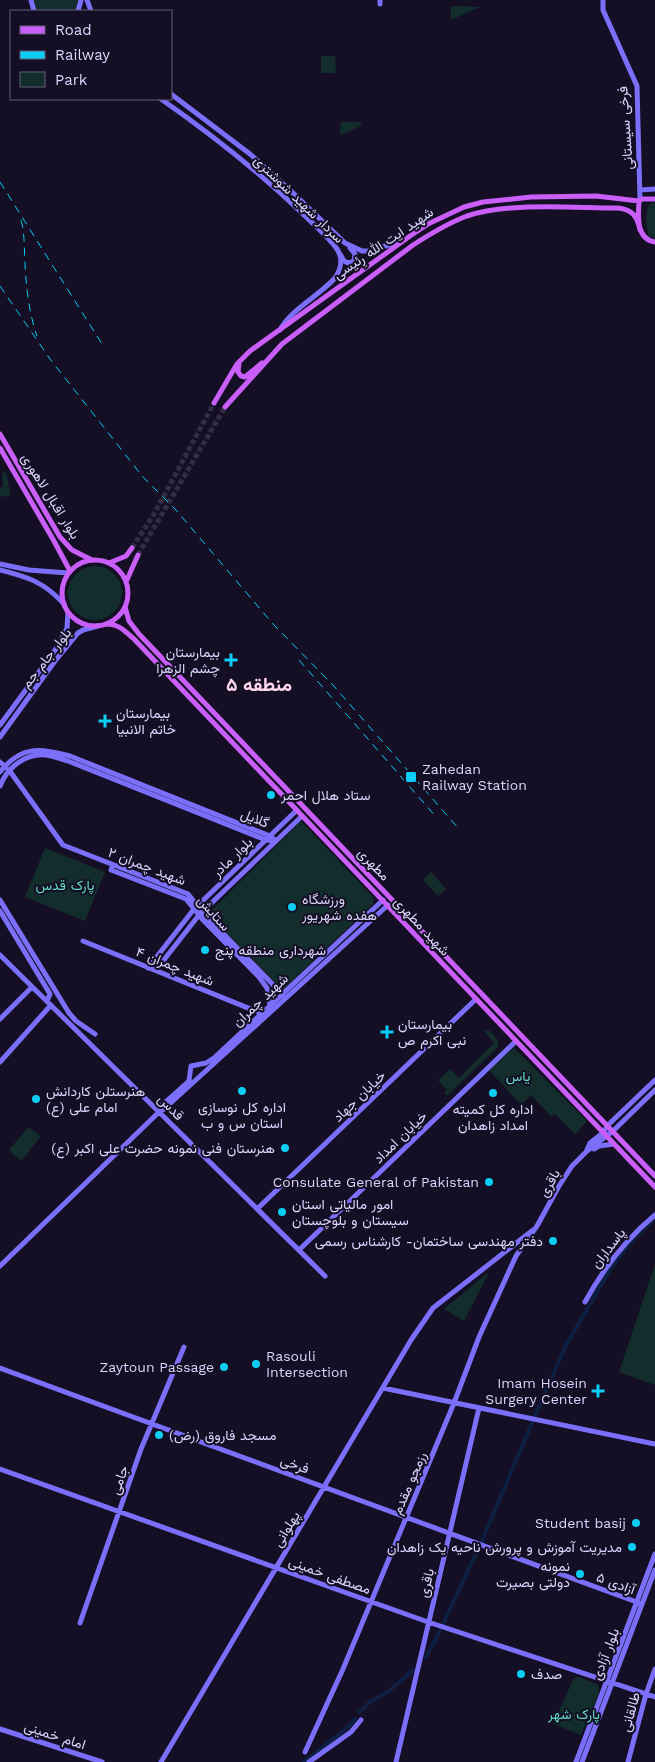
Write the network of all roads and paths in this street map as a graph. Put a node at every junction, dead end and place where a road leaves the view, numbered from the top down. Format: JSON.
{"nodes":[{"id":1,"x":603,"y":0,"type":"edge"},
{"id":2,"x":172,"y":95,"type":"edge"},
{"id":3,"x":162,"y":100,"type":"edge"},
{"id":4,"x":655,"y":189,"type":"edge"},
{"id":5,"x":640,"y":190,"type":"junction"},
{"id":6,"x":596,"y":196,"type":"junction"},
{"id":7,"x":655,"y":199,"type":"edge"},
{"id":8,"x":640,"y":201,"type":"junction"},
{"id":9,"x":597,"y":208,"type":"junction"},
{"id":10,"x":640,"y":230,"type":"junction"},
{"id":11,"x":405,"y":240,"type":"junction"},
{"id":12,"x":655,"y":242,"type":"edge"},
{"id":13,"x":345,"y":243,"type":"junction"},
{"id":14,"x":338,"y":250,"type":"junction"},
{"id":15,"x":280,"y":330,"type":"junction"},
{"id":16,"x":275,"y":351,"type":"junction"},
{"id":17,"x":240,"y":361,"type":"junction"},
{"id":18,"x":214,"y":403,"type":"tunnel mouth"},
{"id":19,"x":225,"y":407,"type":"tunnel mouth"},
{"id":20,"x":0,"y":434,"type":"edge"},
{"id":21,"x":0,"y":448,"type":"edge"},
{"id":22,"x":132,"y":548,"type":"tunnel mouth"},
{"id":23,"x":138,"y":556,"type":"tunnel mouth"},
{"id":24,"x":92,"y":560,"type":"junction"},
{"id":25,"x":109,"y":563,"type":"junction"},
{"id":26,"x":0,"y":564,"type":"edge"},
{"id":27,"x":0,"y":570,"type":"edge"},
{"id":28,"x":69,"y":572,"type":"junction"},
{"id":29,"x":126,"y":582,"type":"junction"},
{"id":30,"x":64,"y":604,"type":"junction"},
{"id":31,"x":125,"y":607,"type":"junction"},
{"id":32,"x":68,"y":612,"type":"junction"},
{"id":33,"x":106,"y":624,"type":"junction"},
{"id":34,"x":98,"y":626,"type":"junction"},
{"id":35,"x":0,"y":726,"type":"edge"},
{"id":36,"x":0,"y":737,"type":"edge"},
{"id":37,"x":4,"y":766,"type":"edge"},
{"id":38,"x":0,"y":772,"type":"edge"},
{"id":39,"x":0,"y":786,"type":"edge"},
{"id":40,"x":304,"y":808,"type":"junction"},
{"id":41,"x":297,"y":810,"type":"junction"},
{"id":42,"x":302,"y":816,"type":"junction"},
{"id":43,"x":268,"y":838,"type":"junction"},
{"id":44,"x":276,"y":841,"type":"junction"},
{"id":45,"x":112,"y":868,"type":"joint"},
{"id":46,"x":235,"y":870,"type":"junction"},
{"id":47,"x":243,"y":872,"type":"junction"},
{"id":48,"x":0,"y":900,"type":"edge"},
{"id":49,"x":383,"y":900,"type":"junction"},
{"id":50,"x":388,"y":905,"type":"junction"},
{"id":51,"x":196,"y":907,"type":"junction"},
{"id":52,"x":0,"y":911,"type":"edge"},
{"id":53,"x":201,"y":913,"type":"junction"},
{"id":54,"x":83,"y":941,"type":"dead end"},
{"id":55,"x":0,"y":954,"type":"edge"},
{"id":56,"x":148,"y":968,"type":"junction"},
{"id":57,"x":156,"y":970,"type":"junction"},
{"id":58,"x":32,"y":986,"type":"junction"},
{"id":59,"x":285,"y":996,"type":"junction"},
{"id":60,"x":476,"y":998,"type":"junction"},
{"id":61,"x":49,"y":1003,"type":"junction"},
{"id":62,"x":270,"y":1006,"type":"junction"},
{"id":63,"x":258,"y":1012,"type":"dead end"},
{"id":64,"x":0,"y":1019,"type":"edge"},
{"id":65,"x":95,"y":1034,"type":"dead end"},
{"id":66,"x":523,"y":1037,"type":"junction"},
{"id":67,"x":517,"y":1042,"type":"junction"},
{"id":68,"x":0,"y":1062,"type":"edge"},
{"id":69,"x":655,"y":1080,"type":"edge"},
{"id":70,"x":655,"y":1090,"type":"edge"},
{"id":71,"x":159,"y":1112,"type":"junction"},
{"id":72,"x":607,"y":1126,"type":"junction"},
{"id":73,"x":613,"y":1131,"type":"junction"},
{"id":74,"x":606,"y":1134,"type":"junction"},
{"id":75,"x":614,"y":1144,"type":"junction"},
{"id":76,"x":585,"y":1152,"type":"junction"},
{"id":77,"x":655,"y":1176,"type":"edge"},
{"id":78,"x":655,"y":1187,"type":"edge"},
{"id":79,"x":257,"y":1209,"type":"junction"},
{"id":80,"x":655,"y":1215,"type":"edge"},
{"id":81,"x":537,"y":1226,"type":"junction"},
{"id":82,"x":299,"y":1250,"type":"junction"},
{"id":83,"x":0,"y":1265,"type":"edge"},
{"id":84,"x":325,"y":1276,"type":"dead end"},
{"id":85,"x":585,"y":1302,"type":"dead end"},
{"id":86,"x":184,"y":1346,"type":"dead end"},
{"id":87,"x":0,"y":1368,"type":"edge"},
{"id":88,"x":383,"y":1388,"type":"junction"},
{"id":89,"x":454,"y":1403,"type":"junction"},
{"id":90,"x":478,"y":1408,"type":"junction"},
{"id":91,"x":152,"y":1424,"type":"junction"},
{"id":92,"x":655,"y":1444,"type":"edge"},
{"id":93,"x":0,"y":1469,"type":"edge"},
{"id":94,"x":324,"y":1487,"type":"junction"},
{"id":95,"x":119,"y":1512,"type":"junction"},
{"id":96,"x":406,"y":1518,"type":"junction"},
{"id":97,"x":449,"y":1533,"type":"junction"},
{"id":98,"x":655,"y":1554,"type":"edge"},
{"id":99,"x":276,"y":1568,"type":"junction"},
{"id":100,"x":655,"y":1570,"type":"edge"},
{"id":101,"x":582,"y":1582,"type":"joint"},
{"id":102,"x":372,"y":1601,"type":"junction"},
{"id":103,"x":640,"y":1603,"type":"junction"},
{"id":104,"x":428,"y":1622,"type":"junction"},
{"id":105,"x":80,"y":1623,"type":"dead end"},
{"id":106,"x":655,"y":1669,"type":"edge"},
{"id":107,"x":610,"y":1683,"type":"junction"},
{"id":108,"x":646,"y":1694,"type":"junction"},
{"id":109,"x":655,"y":1697,"type":"edge"},
{"id":110,"x":361,"y":1720,"type":"dead end"},
{"id":111,"x":0,"y":1729,"type":"edge"},
{"id":112,"x":305,"y":1752,"type":"dead end"},
{"id":113,"x":102,"y":1762,"type":"edge"},
{"id":114,"x":161,"y":1762,"type":"edge"},
{"id":115,"x":309,"y":1762,"type":"edge"},
{"id":116,"x":396,"y":1762,"type":"edge"},
{"id":117,"x":576,"y":1762,"type":"edge"},
{"id":118,"x":582,"y":1762,"type":"edge"},
{"id":119,"x":628,"y":1762,"type":"edge"}],
"edges":[{"from":1,"to":5,"type":"street","name":"فرخی سیستانی"},
{"from":2,"to":13,"type":"street","name":"سردار شهید شوشتری"},
{"from":3,"to":14,"type":"street","name":"سردار شهید شوشتری"},
{"from":4,"to":5,"type":"street"},
{"from":5,"to":8,"type":"street","name":"فرخی سیستانی"},
{"from":6,"to":8,"type":"main road","name":"شهید ایت الله رِئیسی"},
{"from":6,"to":9,"type":"main road"},
{"from":6,"to":11,"type":"main road","name":"شهید ایت الله رِئیسی"},
{"from":7,"to":8,"type":"main road","name":"شهید ایت الله رِئیسی"},
{"from":8,"to":10,"type":"main road"},
{"from":9,"to":10,"type":"main road","name":"شهید ایت الله رِئیسی"},
{"from":9,"to":16,"type":"main road","name":"شهید ایت الله رِئیسی"},
{"from":10,"to":12,"type":"main road"},
{"from":11,"to":13,"type":"street","name":"سردار شهید شوشتری"},
{"from":11,"to":15,"type":"main road","name":"شهید ایت الله رِئیسی"},
{"from":13,"to":14,"type":"street"},
{"from":14,"to":15,"type":"street","name":"سردار شهید شوشتری"},
{"from":15,"to":17,"type":"main road","name":"شهید ایت الله رِئیسی"},
{"from":16,"to":17,"type":"main road"},
{"from":16,"to":19,"type":"main road","name":"شهید ایت الله رِئیسی"},
{"from":17,"to":18,"type":"main road","name":"شهید ایت الله رِئیسی"},
{"from":20,"to":24,"type":"main road","name":"بلوار اقبال لاهوری"},
{"from":21,"to":28,"type":"main road"},
{"from":22,"to":25,"type":"main road"},
{"from":23,"to":29,"type":"main road"},
{"from":24,"to":25,"type":"main road"},
{"from":24,"to":28,"type":"main road"},
{"from":25,"to":29,"type":"main road"},
{"from":26,"to":28,"type":"street"},
{"from":27,"to":30,"type":"street"},
{"from":28,"to":30,"type":"main road"},
{"from":29,"to":31,"type":"main road"},
{"from":30,"to":32,"type":"main road"},
{"from":31,"to":33,"type":"main road"},
{"from":31,"to":40,"type":"main road","name":"مطهری"},
{"from":32,"to":34,"type":"main road"},
{"from":32,"to":35,"type":"street","name":"بلوار جام جم"},
{"from":33,"to":34,"type":"main road"},
{"from":33,"to":41,"type":"main road","name":"شهید مطهری"},
{"from":34,"to":36,"type":"street","name":"بلوار جام جم"},
{"from":37,"to":38,"type":"street","name":"گلایل"},
{"from":37,"to":39,"type":"street","name":"گلایل"},
{"from":37,"to":43,"type":"street","name":"گلایل"},
{"from":37,"to":45,"type":"street","name":"شهید چمران ۲"},
{"from":40,"to":41,"type":"main road"},
{"from":40,"to":42,"type":"main road"},
{"from":40,"to":66,"type":"main road","name":"مطهری"},
{"from":41,"to":42,"type":"main road","name":"شهید مطهری"},
{"from":41,"to":43,"type":"street","name":"بلوار مادر"},
{"from":42,"to":44,"type":"street","name":"بلوار مادر"},
{"from":42,"to":49,"type":"main road","name":"شهید مطهری"},
{"from":43,"to":44,"type":"street","name":"گلایل"},
{"from":43,"to":46,"type":"street","name":"بلوار مادر"},
{"from":44,"to":47,"type":"street","name":"بلوار مادر"},
{"from":45,"to":51,"type":"street","name":"ستایش"},
{"from":46,"to":47,"type":"street"},
{"from":46,"to":51,"type":"street","name":"بلوار مادر"},
{"from":47,"to":53,"type":"street","name":"بلوار مادر"},
{"from":48,"to":65,"type":"street"},
{"from":49,"to":50,"type":"main road","name":"شهید مطهری"},
{"from":49,"to":59,"type":"street","name":"شهید چمران"},
{"from":50,"to":59,"type":"street","name":"شهید چمران"},
{"from":50,"to":60,"type":"main road","name":"شهید مطهری"},
{"from":51,"to":53,"type":"street","name":"ستایش"},
{"from":51,"to":56,"type":"street","name":"بلوار مادر"},
{"from":52,"to":61,"type":"street"},
{"from":53,"to":57,"type":"street","name":"بلوار مادر"},
{"from":53,"to":59,"type":"street"},
{"from":53,"to":62,"type":"street","name":"ستایش"},
{"from":54,"to":56,"type":"street","name":"شهید چمران ۴"},
{"from":55,"to":58,"type":"street","name":"قدس"},
{"from":56,"to":57,"type":"street","name":"شهید چمران ۴"},
{"from":57,"to":63,"type":"street","name":"شهید چمران ۴"},
{"from":58,"to":61,"type":"street","name":"قدس"},
{"from":58,"to":64,"type":"street"},
{"from":59,"to":62,"type":"street","name":"شهید چمران"},
{"from":59,"to":71,"type":"street","name":"شهید چمران"},
{"from":60,"to":67,"type":"main road","name":"شهید مطهری"},
{"from":60,"to":79,"type":"street","name":"خیابان جهاد"},
{"from":61,"to":68,"type":"street"},
{"from":61,"to":71,"type":"street","name":"قدس"},
{"from":62,"to":71,"type":"street","name":"شهید چمران"},
{"from":66,"to":67,"type":"main road"},
{"from":66,"to":72,"type":"main road","name":"مطهری"},
{"from":67,"to":74,"type":"main road","name":"شهید مطهری"},
{"from":67,"to":82,"type":"street","name":"خیابان امداد"},
{"from":69,"to":72,"type":"street"},
{"from":70,"to":73,"type":"street","name":"باقری"},
{"from":71,"to":79,"type":"street","name":"قدس"},
{"from":71,"to":83,"type":"street","name":"شهید چمران"},
{"from":72,"to":73,"type":"main road","name":"مطهری"},
{"from":72,"to":74,"type":"street"},
{"from":73,"to":74,"type":"street","name":"باقری"},
{"from":73,"to":77,"type":"main road","name":"مطهری"},
{"from":74,"to":75,"type":"main road","name":"شهید مطهری"},
{"from":74,"to":76,"type":"street","name":"باقری"},
{"from":75,"to":76,"type":"street"},
{"from":75,"to":78,"type":"main road","name":"شهید مطهری"},
{"from":76,"to":81,"type":"street","name":"باقری"},
{"from":79,"to":82,"type":"street","name":"قدس"},
{"from":80,"to":85,"type":"street","name":"پاسداران"},
{"from":81,"to":88,"type":"street","name":"پهلوانی"},
{"from":81,"to":89,"type":"street","name":"رزمجو مقدم"},
{"from":82,"to":84,"type":"street","name":"قدس"},
{"from":86,"to":91,"type":"street","name":"جامی"},
{"from":87,"to":91,"type":"street","name":"فرخی"},
{"from":88,"to":89,"type":"street"},
{"from":88,"to":94,"type":"street","name":"پهلوانی"},
{"from":89,"to":90,"type":"street"},
{"from":89,"to":96,"type":"street","name":"رزمجو مقدم"},
{"from":90,"to":92,"type":"street"},
{"from":90,"to":97,"type":"street","name":"باقری"},
{"from":91,"to":94,"type":"street","name":"فرخی"},
{"from":91,"to":95,"type":"street","name":"جامی"},
{"from":93,"to":95,"type":"street","name":"مصطفی خمینی"},
{"from":94,"to":96,"type":"street","name":"فرخی"},
{"from":94,"to":99,"type":"street","name":"پهلوانی"},
{"from":95,"to":99,"type":"street","name":"مصطفی خمینی"},
{"from":95,"to":105,"type":"street","name":"جامی"},
{"from":96,"to":97,"type":"street","name":"فرخی"},
{"from":96,"to":102,"type":"street","name":"رزمجو مقدم"},
{"from":97,"to":101,"type":"street","name":"فرخی"},
{"from":97,"to":104,"type":"street","name":"باقری"},
{"from":98,"to":103,"type":"street","name":"بلوار آزادی"},
{"from":99,"to":102,"type":"street","name":"مصطفی خمینی"},
{"from":99,"to":114,"type":"street","name":"پهلوانی"},
{"from":100,"to":103,"type":"street","name":"بلوار آزادی"},
{"from":101,"to":103,"type":"street","name":"آزادی ۵"},
{"from":102,"to":104,"type":"street","name":"مصطفی خمینی"},
{"from":102,"to":112,"type":"street","name":"رزمجو مقدم"},
{"from":103,"to":107,"type":"street","name":"بلوار آزادی"},
{"from":104,"to":107,"type":"street","name":"مصطفی خمینی"},
{"from":104,"to":116,"type":"street","name":"باقری"},
{"from":106,"to":108,"type":"street","name":"طالقانی"},
{"from":107,"to":108,"type":"street","name":"مصطفی خمینی"},
{"from":107,"to":117,"type":"street","name":"بلوار آزادی"},
{"from":107,"to":118,"type":"street","name":"بلوار آزادی"},
{"from":108,"to":109,"type":"street","name":"مصطفی خمینی"},
{"from":108,"to":119,"type":"street","name":"طالقانی"},
{"from":110,"to":115,"type":"street"},
{"from":111,"to":113,"type":"street","name":"امام خمینی"}]}
